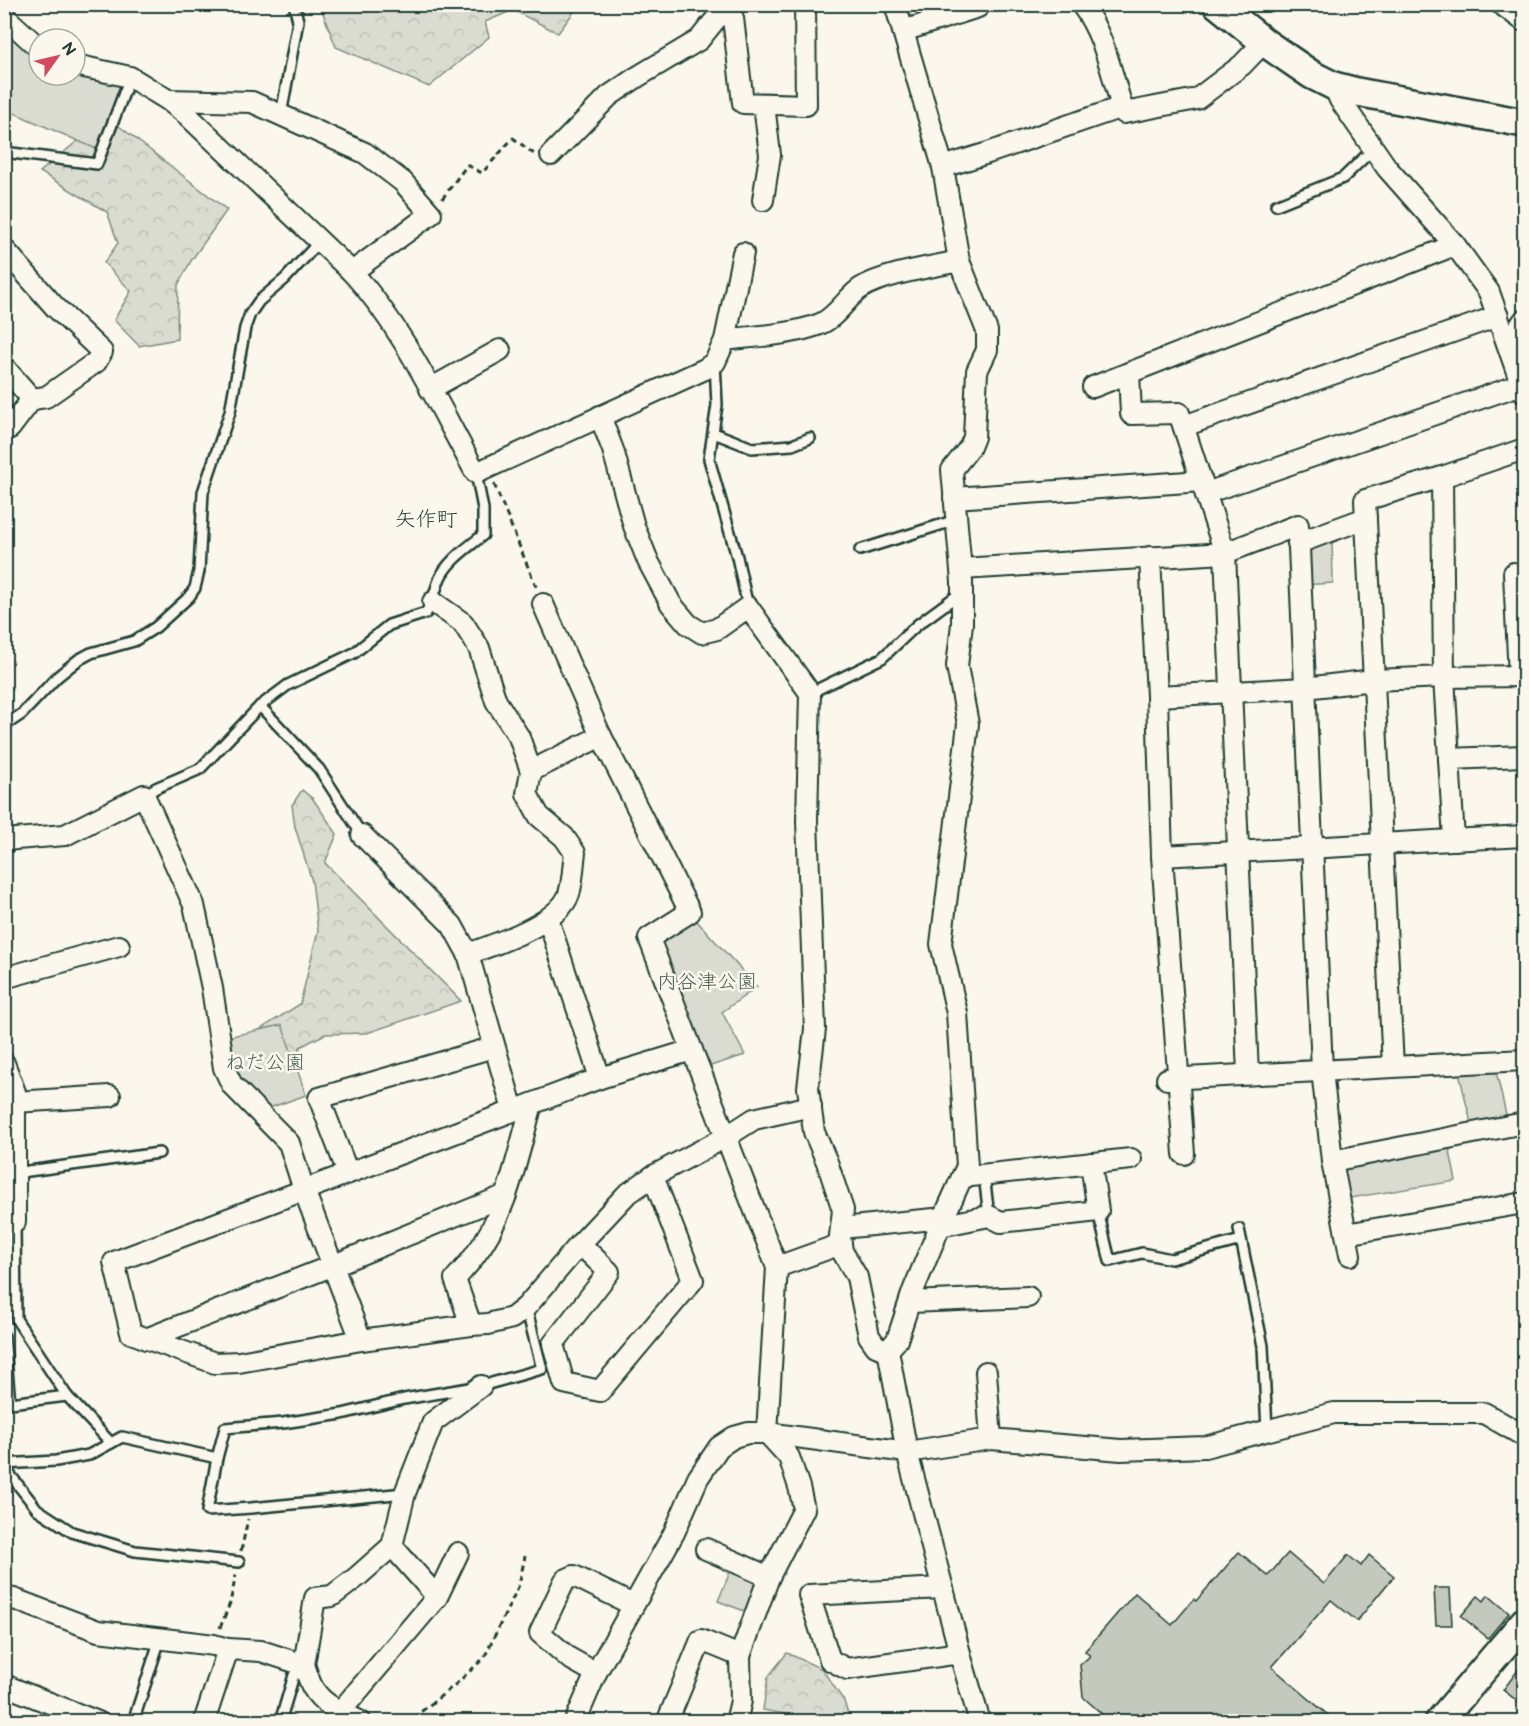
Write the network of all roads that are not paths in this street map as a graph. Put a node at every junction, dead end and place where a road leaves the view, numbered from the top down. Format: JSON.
{"nodes":[{"id":1,"x":294,"y":4,"type":"edge"},
{"id":2,"x":805,"y":4,"type":"edge"},
{"id":3,"x":895,"y":4,"type":"edge"},
{"id":4,"x":1081,"y":4,"type":"edge"},
{"id":5,"x":1217,"y":4,"type":"edge"},
{"id":6,"x":1501,"y":4,"type":"edge"},
{"id":7,"x":726,"y":6,"type":"edge"},
{"id":8,"x":978,"y":7,"type":"dead end"},
{"id":9,"x":7,"y":21,"type":"edge"},
{"id":10,"x":1524,"y":21,"type":"edge"},
{"id":11,"x":903,"y":32,"type":"junction"},
{"id":12,"x":27,"y":38,"type":"edge"},
{"id":13,"x":1264,"y":42,"type":"junction"},
{"id":14,"x":87,"y":67,"type":"edge"},
{"id":15,"x":129,"y":76,"type":"junction"},
{"id":16,"x":1334,"y":86,"type":"junction"},
{"id":17,"x":168,"y":100,"type":"junction"},
{"id":18,"x":764,"y":104,"type":"junction"},
{"id":19,"x":1122,"y":106,"type":"junction"},
{"id":20,"x":281,"y":115,"type":"junction"},
{"id":21,"x":1524,"y":123,"type":"edge"},
{"id":22,"x":1373,"y":149,"type":"junction"},
{"id":23,"x":4,"y":152,"type":"edge"},
{"id":24,"x":551,"y":155,"type":"road end"},
{"id":25,"x":943,"y":167,"type":"junction"},
{"id":26,"x":763,"y":200,"type":"dead end"},
{"id":27,"x":1276,"y":205,"type":"dead end"},
{"id":28,"x":320,"y":241,"type":"junction"},
{"id":29,"x":1455,"y":245,"type":"junction"},
{"id":30,"x":4,"y":249,"type":"edge"},
{"id":31,"x":743,"y":253,"type":"dead end"},
{"id":32,"x":958,"y":261,"type":"junction"},
{"id":33,"x":352,"y":272,"type":"junction"},
{"id":34,"x":1498,"y":316,"type":"junction"},
{"id":35,"x":1524,"y":320,"type":"edge"},
{"id":36,"x":725,"y":340,"type":"junction"},
{"id":37,"x":1508,"y":344,"type":"junction"},
{"id":38,"x":500,"y":350,"type":"dead end"},
{"id":39,"x":714,"y":362,"type":"junction"},
{"id":40,"x":4,"y":367,"type":"edge"},
{"id":41,"x":1129,"y":373,"type":"junction"},
{"id":42,"x":1093,"y":387,"type":"dead end"},
{"id":43,"x":1523,"y":388,"type":"edge"},
{"id":44,"x":430,"y":389,"type":"junction"},
{"id":45,"x":32,"y":399,"type":"junction"},
{"id":46,"x":600,"y":416,"type":"junction"},
{"id":47,"x":1184,"y":426,"type":"junction"},
{"id":48,"x":4,"y":430,"type":"edge"},
{"id":49,"x":714,"y":433,"type":"junction"},
{"id":50,"x":810,"y":438,"type":"dead end"},
{"id":51,"x":1524,"y":449,"type":"edge"},
{"id":52,"x":482,"y":471,"type":"junction"},
{"id":53,"x":1442,"y":477,"type":"junction"},
{"id":54,"x":1204,"y":487,"type":"junction"},
{"id":55,"x":954,"y":498,"type":"junction"},
{"id":56,"x":1366,"y":518,"type":"junction"},
{"id":57,"x":956,"y":520,"type":"junction"},
{"id":58,"x":1298,"y":543,"type":"junction"},
{"id":59,"x":860,"y":550,"type":"dead end"},
{"id":60,"x":1225,"y":553,"type":"junction"},
{"id":61,"x":1150,"y":557,"type":"junction"},
{"id":62,"x":961,"y":569,"type":"junction"},
{"id":63,"x":1514,"y":573,"type":"dead end"},
{"id":64,"x":962,"y":592,"type":"junction"},
{"id":65,"x":433,"y":602,"type":"junction"},
{"id":66,"x":543,"y":604,"type":"road end"},
{"id":67,"x":748,"y":607,"type":"junction"},
{"id":68,"x":1522,"y":676,"type":"edge"},
{"id":69,"x":1444,"y":677,"type":"junction"},
{"id":70,"x":1374,"y":680,"type":"junction"},
{"id":71,"x":1305,"y":688,"type":"junction"},
{"id":72,"x":1231,"y":692,"type":"junction"},
{"id":73,"x":810,"y":693,"type":"junction"},
{"id":74,"x":1157,"y":696,"type":"junction"},
{"id":75,"x":260,"y":706,"type":"junction"},
{"id":76,"x":4,"y":726,"type":"edge"},
{"id":77,"x":601,"y":736,"type":"junction"},
{"id":78,"x":1524,"y":756,"type":"edge"},
{"id":79,"x":1449,"y":759,"type":"junction"},
{"id":80,"x":531,"y":771,"type":"junction"},
{"id":81,"x":144,"y":795,"type":"junction"},
{"id":82,"x":362,"y":835,"type":"joint"},
{"id":83,"x":1524,"y":836,"type":"edge"},
{"id":84,"x":4,"y":840,"type":"edge"},
{"id":85,"x":1454,"y":840,"type":"junction"},
{"id":86,"x":1382,"y":844,"type":"junction"},
{"id":87,"x":1312,"y":848,"type":"junction"},
{"id":88,"x":1238,"y":852,"type":"junction"},
{"id":89,"x":1162,"y":856,"type":"junction"},
{"id":90,"x":548,"y":919,"type":"junction"},
{"id":91,"x":119,"y":946,"type":"dead end"},
{"id":92,"x":468,"y":954,"type":"junction"},
{"id":93,"x":4,"y":978,"type":"edge"},
{"id":94,"x":494,"y":1047,"type":"junction"},
{"id":95,"x":692,"y":1050,"type":"junction"},
{"id":96,"x":1524,"y":1060,"type":"edge"},
{"id":97,"x":4,"y":1063,"type":"edge"},
{"id":98,"x":1393,"y":1067,"type":"junction"},
{"id":99,"x":1322,"y":1070,"type":"junction"},
{"id":100,"x":1248,"y":1074,"type":"junction"},
{"id":101,"x":600,"y":1078,"type":"junction"},
{"id":102,"x":1172,"y":1078,"type":"junction"},
{"id":103,"x":110,"y":1096,"type":"dead end"},
{"id":104,"x":15,"y":1102,"type":"junction"},
{"id":105,"x":811,"y":1106,"type":"junction"},
{"id":106,"x":523,"y":1107,"type":"junction"},
{"id":107,"x":1524,"y":1123,"type":"edge"},
{"id":108,"x":726,"y":1137,"type":"junction"},
{"id":109,"x":159,"y":1153,"type":"dead end"},
{"id":110,"x":1184,"y":1154,"type":"dead end"},
{"id":111,"x":1131,"y":1159,"type":"dead end"},
{"id":112,"x":1332,"y":1161,"type":"junction"},
{"id":113,"x":1091,"y":1163,"type":"junction"},
{"id":114,"x":14,"y":1173,"type":"junction"},
{"id":115,"x":348,"y":1173,"type":"junction"},
{"id":116,"x":984,"y":1175,"type":"junction"},
{"id":117,"x":653,"y":1176,"type":"junction"},
{"id":118,"x":962,"y":1177,"type":"junction"},
{"id":119,"x":304,"y":1190,"type":"junction"},
{"id":120,"x":506,"y":1195,"type":"junction"},
{"id":121,"x":1524,"y":1203,"type":"edge"},
{"id":122,"x":1098,"y":1211,"type":"junction"},
{"id":123,"x":989,"y":1216,"type":"junction"},
{"id":124,"x":15,"y":1222,"type":"joint"},
{"id":125,"x":942,"y":1222,"type":"junction"},
{"id":126,"x":1239,"y":1229,"type":"dead end"},
{"id":127,"x":1346,"y":1234,"type":"junction"},
{"id":128,"x":841,"y":1236,"type":"junction"},
{"id":129,"x":1241,"y":1240,"type":"junction"},
{"id":130,"x":580,"y":1244,"type":"junction"},
{"id":131,"x":1350,"y":1255,"type":"dead end"},
{"id":132,"x":334,"y":1265,"type":"junction"},
{"id":133,"x":777,"y":1267,"type":"junction"},
{"id":134,"x":1028,"y":1297,"type":"dead end"},
{"id":135,"x":910,"y":1302,"type":"junction"},
{"id":136,"x":526,"y":1307,"type":"junction"},
{"id":137,"x":471,"y":1325,"type":"junction"},
{"id":138,"x":4,"y":1336,"type":"edge"},
{"id":139,"x":146,"y":1339,"type":"junction"},
{"id":140,"x":361,"y":1340,"type":"junction"},
{"id":141,"x":888,"y":1350,"type":"junction"},
{"id":142,"x":986,"y":1372,"type":"dead end"},
{"id":143,"x":481,"y":1386,"type":"junction"},
{"id":144,"x":67,"y":1396,"type":"junction"},
{"id":145,"x":1267,"y":1431,"type":"junction"},
{"id":146,"x":767,"y":1433,"type":"junction"},
{"id":147,"x":1524,"y":1436,"type":"edge"},
{"id":148,"x":992,"y":1439,"type":"junction"},
{"id":149,"x":111,"y":1443,"type":"junction"},
{"id":150,"x":907,"y":1452,"type":"junction"},
{"id":151,"x":217,"y":1458,"type":"junction"},
{"id":152,"x":4,"y":1466,"type":"edge"},
{"id":153,"x":405,"y":1493,"type":"junction"},
{"id":154,"x":392,"y":1546,"type":"junction"},
{"id":155,"x":706,"y":1549,"type":"dead end"},
{"id":156,"x":458,"y":1553,"type":"dead end"},
{"id":157,"x":239,"y":1562,"type":"road end"},
{"id":158,"x":770,"y":1577,"type":"junction"},
{"id":159,"x":942,"y":1588,"type":"junction"},
{"id":160,"x":437,"y":1597,"type":"junction"},
{"id":161,"x":4,"y":1598,"type":"edge"},
{"id":162,"x":633,"y":1605,"type":"junction"},
{"id":163,"x":1524,"y":1622,"type":"edge"},
{"id":164,"x":160,"y":1639,"type":"junction"},
{"id":165,"x":221,"y":1647,"type":"junction"},
{"id":166,"x":960,"y":1653,"type":"junction"},
{"id":167,"x":740,"y":1656,"type":"junction"},
{"id":168,"x":304,"y":1665,"type":"junction"},
{"id":169,"x":596,"y":1673,"type":"junction"},
{"id":170,"x":4,"y":1684,"type":"edge"},
{"id":171,"x":340,"y":1712,"type":"junction"},
{"id":172,"x":98,"y":1722,"type":"edge"},
{"id":173,"x":133,"y":1722,"type":"edge"},
{"id":174,"x":204,"y":1722,"type":"edge"},
{"id":175,"x":280,"y":1722,"type":"edge"},
{"id":176,"x":361,"y":1722,"type":"edge"},
{"id":177,"x":575,"y":1722,"type":"edge"},
{"id":178,"x":667,"y":1722,"type":"edge"},
{"id":179,"x":736,"y":1722,"type":"edge"},
{"id":180,"x":980,"y":1722,"type":"edge"},
{"id":181,"x":1439,"y":1722,"type":"edge"}],
"edges":[{"from":1,"to":20,"type":"lane"},
{"from":2,"to":18,"type":"street"},
{"from":3,"to":11,"type":"street"},
{"from":4,"to":19,"type":"street"},
{"from":5,"to":13,"type":"street"},
{"from":6,"to":10,"type":"street"},
{"from":7,"to":18,"type":"street"},
{"from":7,"to":24,"type":"street"},
{"from":8,"to":11,"type":"street"},
{"from":9,"to":12,"type":"street"},
{"from":11,"to":25,"type":"street"},
{"from":13,"to":16,"type":"street"},
{"from":13,"to":19,"type":"street"},
{"from":14,"to":15,"type":"street"},
{"from":15,"to":17,"type":"street"},
{"from":15,"to":23,"type":"lane"},
{"from":16,"to":21,"type":"street"},
{"from":16,"to":22,"type":"street"},
{"from":17,"to":20,"type":"street"},
{"from":17,"to":28,"type":"street"},
{"from":18,"to":26,"type":"street"},
{"from":19,"to":25,"type":"street"},
{"from":20,"to":33,"type":"street"},
{"from":22,"to":27,"type":"lane"},
{"from":22,"to":29,"type":"street"},
{"from":25,"to":32,"type":"street"},
{"from":28,"to":33,"type":"street"},
{"from":28,"to":76,"type":"lane"},
{"from":29,"to":34,"type":"street"},
{"from":29,"to":41,"type":"street"},
{"from":30,"to":45,"type":"street"},
{"from":31,"to":36,"type":"street"},
{"from":32,"to":36,"type":"street"},
{"from":32,"to":55,"type":"street"},
{"from":33,"to":44,"type":"street"},
{"from":34,"to":37,"type":"street"},
{"from":34,"to":47,"type":"street"},
{"from":35,"to":37,"type":"street"},
{"from":36,"to":39,"type":"street"},
{"from":37,"to":43,"type":"street"},
{"from":38,"to":44,"type":"street"},
{"from":39,"to":46,"type":"street"},
{"from":39,"to":49,"type":"lane"},
{"from":40,"to":45,"type":"street"},
{"from":41,"to":42,"type":"street"},
{"from":41,"to":47,"type":"street"},
{"from":43,"to":54,"type":"street"},
{"from":44,"to":52,"type":"street"},
{"from":45,"to":48,"type":"street"},
{"from":46,"to":52,"type":"street"},
{"from":46,"to":67,"type":"street"},
{"from":47,"to":54,"type":"street"},
{"from":49,"to":50,"type":"lane"},
{"from":49,"to":67,"type":"lane"},
{"from":51,"to":53,"type":"street"},
{"from":52,"to":65,"type":"lane"},
{"from":53,"to":56,"type":"street"},
{"from":53,"to":69,"type":"street"},
{"from":54,"to":55,"type":"street"},
{"from":54,"to":60,"type":"street"},
{"from":55,"to":57,"type":"street"},
{"from":56,"to":58,"type":"street"},
{"from":56,"to":70,"type":"street"},
{"from":57,"to":59,"type":"lane"},
{"from":57,"to":62,"type":"street"},
{"from":58,"to":60,"type":"street"},
{"from":58,"to":71,"type":"street"},
{"from":60,"to":61,"type":"street"},
{"from":60,"to":72,"type":"street"},
{"from":61,"to":62,"type":"street"},
{"from":61,"to":74,"type":"street"},
{"from":62,"to":64,"type":"street"},
{"from":63,"to":68,"type":"street"},
{"from":64,"to":73,"type":"lane"},
{"from":64,"to":118,"type":"street"},
{"from":65,"to":75,"type":"lane"},
{"from":65,"to":80,"type":"street"},
{"from":66,"to":77,"type":"street"},
{"from":67,"to":73,"type":"street"},
{"from":68,"to":69,"type":"street"},
{"from":69,"to":70,"type":"street"},
{"from":69,"to":79,"type":"street"},
{"from":70,"to":71,"type":"street"},
{"from":70,"to":86,"type":"street"},
{"from":71,"to":72,"type":"street"},
{"from":71,"to":87,"type":"street"},
{"from":72,"to":74,"type":"street"},
{"from":72,"to":88,"type":"street"},
{"from":73,"to":105,"type":"street"},
{"from":74,"to":89,"type":"street"},
{"from":75,"to":81,"type":"lane"},
{"from":75,"to":82,"type":"lane"},
{"from":77,"to":80,"type":"street"},
{"from":77,"to":95,"type":"street"},
{"from":78,"to":79,"type":"street"},
{"from":79,"to":85,"type":"street"},
{"from":80,"to":90,"type":"street"},
{"from":81,"to":84,"type":"street"},
{"from":81,"to":119,"type":"street"},
{"from":82,"to":92,"type":"street"},
{"from":83,"to":85,"type":"street"},
{"from":85,"to":86,"type":"street"},
{"from":86,"to":87,"type":"street"},
{"from":86,"to":98,"type":"street"},
{"from":87,"to":88,"type":"street"},
{"from":87,"to":99,"type":"street"},
{"from":88,"to":89,"type":"street"},
{"from":88,"to":100,"type":"street"},
{"from":89,"to":102,"type":"street"},
{"from":90,"to":92,"type":"street"},
{"from":90,"to":101,"type":"street"},
{"from":91,"to":93,"type":"street"},
{"from":92,"to":94,"type":"street"},
{"from":94,"to":106,"type":"street"},
{"from":94,"to":115,"type":"street"},
{"from":95,"to":101,"type":"street"},
{"from":95,"to":108,"type":"street"},
{"from":96,"to":98,"type":"street"},
{"from":97,"to":104,"type":"street"},
{"from":98,"to":99,"type":"street"},
{"from":99,"to":100,"type":"street"},
{"from":99,"to":112,"type":"street"},
{"from":100,"to":102,"type":"street"},
{"from":101,"to":106,"type":"street"},
{"from":102,"to":110,"type":"street"},
{"from":103,"to":104,"type":"street"},
{"from":104,"to":114,"type":"street"},
{"from":105,"to":108,"type":"street"},
{"from":105,"to":128,"type":"street"},
{"from":106,"to":115,"type":"street"},
{"from":106,"to":120,"type":"street"},
{"from":107,"to":112,"type":"street"},
{"from":108,"to":117,"type":"street"},
{"from":108,"to":133,"type":"street"},
{"from":109,"to":114,"type":"lane"},
{"from":111,"to":113,"type":"street"},
{"from":112,"to":127,"type":"street"},
{"from":113,"to":116,"type":"street"},
{"from":113,"to":122,"type":"street"},
{"from":114,"to":124,"type":"street"},
{"from":115,"to":119,"type":"street"},
{"from":116,"to":118,"type":"street"},
{"from":116,"to":123,"type":"lane"},
{"from":117,"to":130,"type":"street"},
{"from":117,"to":130,"type":"street"},
{"from":118,"to":125,"type":"street"},
{"from":119,"to":132,"type":"street"},
{"from":119,"to":139,"type":"street"},
{"from":120,"to":132,"type":"street"},
{"from":120,"to":137,"type":"street"},
{"from":121,"to":127,"type":"street"},
{"from":122,"to":123,"type":"street"},
{"from":122,"to":129,"type":"lane"},
{"from":123,"to":125,"type":"street"},
{"from":124,"to":144,"type":"lane"},
{"from":125,"to":128,"type":"street"},
{"from":125,"to":135,"type":"street"},
{"from":126,"to":129,"type":"lane"},
{"from":127,"to":131,"type":"street"},
{"from":128,"to":133,"type":"street"},
{"from":128,"to":141,"type":"street"},
{"from":129,"to":145,"type":"lane"},
{"from":130,"to":136,"type":"street"},
{"from":132,"to":139,"type":"street"},
{"from":132,"to":140,"type":"street"},
{"from":133,"to":146,"type":"street"},
{"from":134,"to":135,"type":"street"},
{"from":135,"to":141,"type":"street"},
{"from":136,"to":137,"type":"street"},
{"from":136,"to":143,"type":"lane"},
{"from":137,"to":140,"type":"street"},
{"from":138,"to":144,"type":"lane"},
{"from":139,"to":140,"type":"street"},
{"from":141,"to":150,"type":"street"},
{"from":142,"to":148,"type":"street"},
{"from":143,"to":151,"type":"lane"},
{"from":143,"to":153,"type":"street"},
{"from":144,"to":149,"type":"lane"},
{"from":145,"to":147,"type":"street"},
{"from":145,"to":148,"type":"street"},
{"from":146,"to":150,"type":"street"},
{"from":146,"to":158,"type":"street"},
{"from":146,"to":162,"type":"street"},
{"from":148,"to":150,"type":"street"},
{"from":149,"to":151,"type":"lane"},
{"from":149,"to":152,"type":"lane"},
{"from":150,"to":159,"type":"street"},
{"from":151,"to":153,"type":"lane"},
{"from":152,"to":157,"type":"lane"},
{"from":153,"to":154,"type":"street"},
{"from":154,"to":160,"type":"street"},
{"from":154,"to":168,"type":"street"},
{"from":155,"to":158,"type":"street"},
{"from":156,"to":160,"type":"street"},
{"from":158,"to":167,"type":"street"},
{"from":159,"to":166,"type":"street"},
{"from":159,"to":166,"type":"street"},
{"from":160,"to":171,"type":"street"},
{"from":161,"to":164,"type":"street"},
{"from":162,"to":169,"type":"street"},
{"from":162,"to":169,"type":"street"},
{"from":163,"to":181,"type":"street"},
{"from":164,"to":165,"type":"street"},
{"from":164,"to":173,"type":"lane"},
{"from":165,"to":168,"type":"street"},
{"from":165,"to":174,"type":"street"},
{"from":166,"to":180,"type":"street"},
{"from":167,"to":178,"type":"street"},
{"from":167,"to":179,"type":"street"},
{"from":168,"to":171,"type":"street"},
{"from":168,"to":175,"type":"lane"},
{"from":169,"to":177,"type":"street"},
{"from":170,"to":172,"type":"street"},
{"from":171,"to":176,"type":"street"}]}
